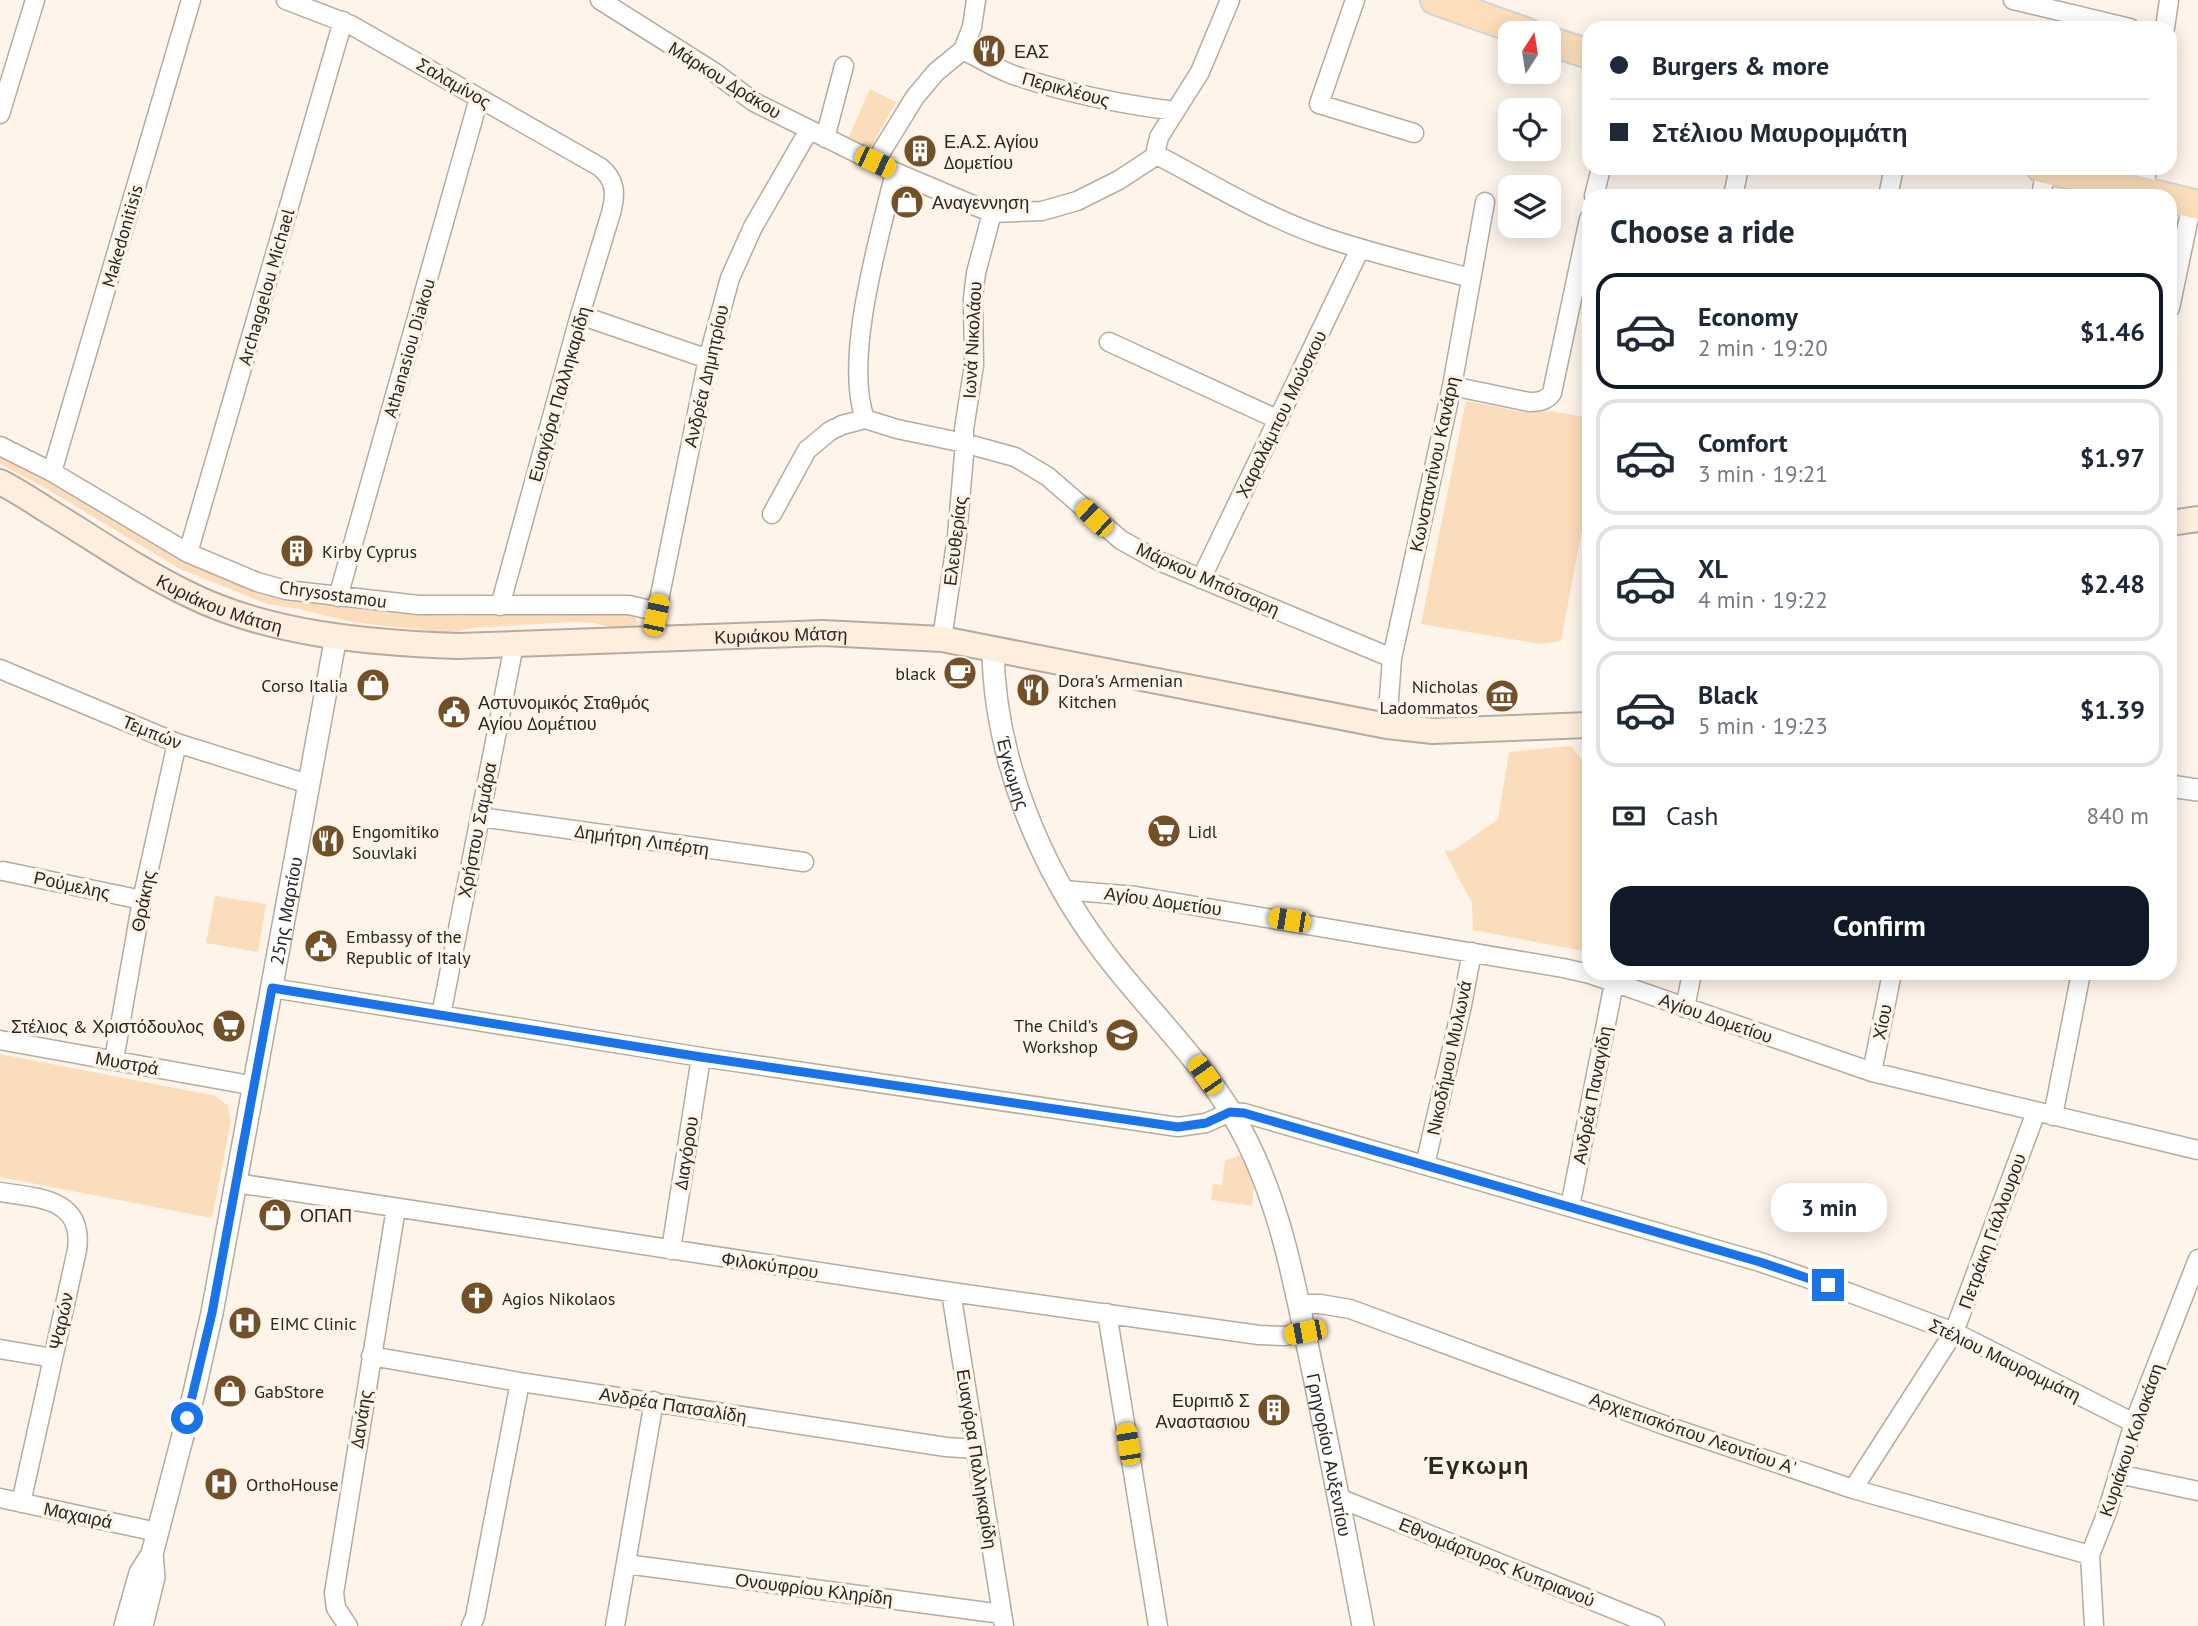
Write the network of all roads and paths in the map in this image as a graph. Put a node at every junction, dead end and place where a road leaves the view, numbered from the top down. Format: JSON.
{"nodes":[{"id":1,"x":34,"y":0,"type":"edge"},
{"id":2,"x":191,"y":0,"type":"edge"},
{"id":3,"x":286,"y":0,"type":"edge"},
{"id":4,"x":600,"y":0,"type":"edge"},
{"id":5,"x":976,"y":0,"type":"edge"},
{"id":6,"x":1230,"y":0,"type":"edge"},
{"id":7,"x":1355,"y":0,"type":"edge"},
{"id":8,"x":1435,"y":0,"type":"edge"},
{"id":9,"x":2013,"y":0,"type":"edge"},
{"id":10,"x":2169,"y":0,"type":"edge"},
{"id":11,"x":2036,"y":3,"type":"edge"},
{"id":12,"x":1487,"y":10,"type":"edge"},
{"id":13,"x":343,"y":21,"type":"junction"},
{"id":14,"x":1507,"y":21,"type":"edge"},
{"id":15,"x":2104,"y":21,"type":"edge"},
{"id":16,"x":2166,"y":21,"type":"edge"},
{"id":17,"x":1561,"y":45,"type":"edge"},
{"id":18,"x":962,"y":50,"type":"junction"},
{"id":19,"x":1582,"y":52,"type":"edge"},
{"id":20,"x":7,"y":65,"type":"edge"},
{"id":21,"x":844,"y":66,"type":"dead end"},
{"id":22,"x":479,"y":98,"type":"junction"},
{"id":23,"x":1175,"y":111,"type":"junction"},
{"id":24,"x":0,"y":114,"type":"edge"},
{"id":25,"x":809,"y":130,"type":"junction"},
{"id":26,"x":1414,"y":133,"type":"dead end"},
{"id":27,"x":825,"y":138,"type":"junction"},
{"id":28,"x":1157,"y":155,"type":"junction"},
{"id":29,"x":875,"y":162,"type":"junction"},
{"id":30,"x":895,"y":172,"type":"junction"},
{"id":31,"x":2042,"y":178,"type":"edge"},
{"id":32,"x":613,"y":181,"type":"joint"},
{"id":33,"x":2129,"y":189,"type":"edge"},
{"id":34,"x":1485,"y":202,"type":"dead end"},
{"id":35,"x":992,"y":213,"type":"junction"},
{"id":36,"x":1360,"y":249,"type":"junction"},
{"id":37,"x":1582,"y":252,"type":"edge"},
{"id":38,"x":1471,"y":278,"type":"junction"},
{"id":39,"x":580,"y":315,"type":"junction"},
{"id":40,"x":1109,"y":342,"type":"dead end"},
{"id":41,"x":708,"y":359,"type":"junction"},
{"id":42,"x":1452,"y":386,"type":"junction"},
{"id":43,"x":865,"y":419,"type":"junction"},
{"id":44,"x":1279,"y":420,"type":"junction"},
{"id":45,"x":964,"y":443,"type":"junction"},
{"id":46,"x":0,"y":446,"type":"edge"},
{"id":47,"x":52,"y":472,"type":"junction"},
{"id":48,"x":0,"y":482,"type":"edge"},
{"id":49,"x":772,"y":514,"type":"dead end"},
{"id":50,"x":2198,"y":519,"type":"edge"},
{"id":51,"x":2177,"y":522,"type":"edge"},
{"id":52,"x":188,"y":554,"type":"junction"},
{"id":53,"x":1201,"y":579,"type":"junction"},
{"id":54,"x":338,"y":597,"type":"junction"},
{"id":55,"x":500,"y":606,"type":"junction"},
{"id":56,"x":657,"y":627,"type":"junction"},
{"id":57,"x":336,"y":636,"type":"junction"},
{"id":58,"x":942,"y":639,"type":"junction"},
{"id":59,"x":514,"y":645,"type":"junction"},
{"id":60,"x":993,"y":649,"type":"junction"},
{"id":61,"x":1392,"y":658,"type":"junction"},
{"id":62,"x":0,"y":669,"type":"edge"},
{"id":63,"x":1582,"y":725,"type":"edge"},
{"id":64,"x":1387,"y":726,"type":"junction"},
{"id":65,"x":177,"y":743,"type":"junction"},
{"id":66,"x":308,"y":784,"type":"junction"},
{"id":67,"x":2177,"y":787,"type":"edge"},
{"id":68,"x":2198,"y":790,"type":"edge"},
{"id":69,"x":480,"y":817,"type":"junction"},
{"id":70,"x":804,"y":862,"type":"dead end"},
{"id":71,"x":3,"y":871,"type":"dead end"},
{"id":72,"x":1063,"y":890,"type":"junction"},
{"id":73,"x":142,"y":900,"type":"junction"},
{"id":74,"x":1472,"y":952,"type":"junction"},
{"id":75,"x":1582,"y":974,"type":"edge"},
{"id":76,"x":1604,"y":980,"type":"edge"},
{"id":77,"x":1691,"y":980,"type":"edge"},
{"id":78,"x":1891,"y":980,"type":"edge"},
{"id":79,"x":2079,"y":980,"type":"edge"},
{"id":80,"x":1614,"y":983,"type":"junction"},
{"id":81,"x":272,"y":988,"type":"junction"},
{"id":82,"x":1685,"y":1008,"type":"junction"},
{"id":83,"x":440,"y":1015,"type":"junction"},
{"id":84,"x":0,"y":1040,"type":"edge"},
{"id":85,"x":701,"y":1057,"type":"junction"},
{"id":86,"x":114,"y":1060,"type":"junction"},
{"id":87,"x":1872,"y":1072,"type":"junction"},
{"id":88,"x":255,"y":1086,"type":"junction"},
{"id":89,"x":1230,"y":1112,"type":"junction"},
{"id":90,"x":2045,"y":1114,"type":"junction"},
{"id":91,"x":2198,"y":1150,"type":"edge"},
{"id":92,"x":1425,"y":1165,"type":"junction"},
{"id":93,"x":236,"y":1183,"type":"junction"},
{"id":94,"x":0,"y":1192,"type":"edge"},
{"id":95,"x":1570,"y":1206,"type":"junction"},
{"id":96,"x":396,"y":1208,"type":"junction"},
{"id":97,"x":671,"y":1250,"type":"junction"},
{"id":98,"x":2198,"y":1259,"type":"edge"},
{"id":99,"x":951,"y":1292,"type":"junction"},
{"id":100,"x":1300,"y":1304,"type":"junction"},
{"id":101,"x":1107,"y":1313,"type":"junction"},
{"id":102,"x":1305,"y":1332,"type":"junction"},
{"id":103,"x":1954,"y":1332,"type":"junction"},
{"id":104,"x":0,"y":1349,"type":"edge"},
{"id":105,"x":371,"y":1356,"type":"junction"},
{"id":106,"x":53,"y":1358,"type":"junction"},
{"id":107,"x":520,"y":1382,"type":"junction"},
{"id":108,"x":654,"y":1401,"type":"junction"},
{"id":109,"x":2134,"y":1423,"type":"junction"},
{"id":110,"x":976,"y":1450,"type":"junction"},
{"id":111,"x":2118,"y":1474,"type":"junction"},
{"id":112,"x":1853,"y":1489,"type":"junction"},
{"id":113,"x":2198,"y":1491,"type":"edge"},
{"id":114,"x":1339,"y":1498,"type":"junction"},
{"id":115,"x":0,"y":1499,"type":"edge"},
{"id":116,"x":20,"y":1503,"type":"junction"},
{"id":117,"x":157,"y":1532,"type":"junction"},
{"id":118,"x":152,"y":1554,"type":"junction"},
{"id":119,"x":2090,"y":1555,"type":"junction"},
{"id":120,"x":626,"y":1564,"type":"junction"},
{"id":121,"x":1003,"y":1620,"type":"edge"},
{"id":122,"x":124,"y":1626,"type":"edge"},
{"id":123,"x":142,"y":1626,"type":"edge"},
{"id":124,"x":348,"y":1626,"type":"edge"},
{"id":125,"x":471,"y":1626,"type":"edge"},
{"id":126,"x":615,"y":1626,"type":"edge"},
{"id":127,"x":1158,"y":1626,"type":"edge"},
{"id":128,"x":1363,"y":1626,"type":"edge"},
{"id":129,"x":1654,"y":1626,"type":"edge"},
{"id":130,"x":2094,"y":1626,"type":"edge"}],
"edges":[{"from":1,"to":20,"type":"street"},
{"from":2,"to":47,"type":"street","name":"Makedonitisis"},
{"from":3,"to":13,"type":"street","name":"Σαλαμίνος"},
{"from":4,"to":25,"type":"street","name":"Μάρκου Δράκου"},
{"from":5,"to":18,"type":"street"},
{"from":6,"to":23,"type":"street"},
{"from":7,"to":26,"type":"street"},
{"from":8,"to":12,"type":"main road"},
{"from":9,"to":11,"type":"street"},
{"from":10,"to":16,"type":"street"},
{"from":11,"to":15,"type":"street"},
{"from":12,"to":14,"type":"main road"},
{"from":13,"to":22,"type":"street","name":"Σαλαμίνος"},
{"from":13,"to":52,"type":"street","name":"Archaggelou Michael"},
{"from":17,"to":19,"type":"main road"},
{"from":18,"to":23,"type":"street","name":"Περικλέους"},
{"from":18,"to":29,"type":"street"},
{"from":20,"to":24,"type":"street"},
{"from":21,"to":27,"type":"street"},
{"from":22,"to":32,"type":"street","name":"Σαλαμίνος"},
{"from":22,"to":54,"type":"street","name":"Athanasiou Diakou"},
{"from":23,"to":28,"type":"street"},
{"from":25,"to":27,"type":"street","name":"Μάρκου Δράκου"},
{"from":25,"to":41,"type":"street","name":"Ανδρέα Δημητρίου"},
{"from":27,"to":29,"type":"street","name":"Μάρκου Δράκου"},
{"from":28,"to":35,"type":"street"},
{"from":28,"to":36,"type":"street"},
{"from":29,"to":30,"type":"street","name":"Μάρκου Δράκου"},
{"from":30,"to":35,"type":"street","name":"Μάρκου Δράκου"},
{"from":30,"to":43,"type":"street"},
{"from":31,"to":33,"type":"main road"},
{"from":32,"to":39,"type":"street","name":"Ευαγόρα Παλληκαρίδη"},
{"from":34,"to":38,"type":"street","name":"Κωνσταντίνου Κανάρη"},
{"from":35,"to":45,"type":"street","name":"Ιωνά Νικολάου"},
{"from":36,"to":38,"type":"street"},
{"from":36,"to":44,"type":"street","name":"Χαραλάμπου Μούσκου"},
{"from":37,"to":42,"type":"street"},
{"from":38,"to":42,"type":"street","name":"Κωνσταντίνου Κανάρη"},
{"from":39,"to":41,"type":"street"},
{"from":39,"to":55,"type":"street","name":"Ευαγόρα Παλληκαρίδη"},
{"from":40,"to":44,"type":"street"},
{"from":41,"to":56,"type":"street","name":"Ανδρέα Δημητρίου"},
{"from":42,"to":61,"type":"street","name":"Κωνσταντίνου Κανάρη"},
{"from":43,"to":45,"type":"street","name":"Μάρκου Μπότσαρη"},
{"from":43,"to":49,"type":"street"},
{"from":44,"to":53,"type":"street","name":"Χαραλάμπου Μούσκου"},
{"from":45,"to":53,"type":"street","name":"Μάρκου Μπότσαρη"},
{"from":45,"to":58,"type":"street","name":"Ελευθερίας"},
{"from":46,"to":47,"type":"street","name":"Chrysostamou"},
{"from":47,"to":52,"type":"street","name":"Chrysostamou"},
{"from":48,"to":57,"type":"main road","name":"Κυριάκου Μάτση"},
{"from":50,"to":51,"type":"main road"},
{"from":52,"to":54,"type":"street","name":"Chrysostamou"},
{"from":53,"to":61,"type":"street","name":"Μάρκου Μπότσαρη"},
{"from":54,"to":55,"type":"street","name":"Chrysostamou"},
{"from":55,"to":56,"type":"street","name":"Chrysostamou"},
{"from":56,"to":58,"type":"main road","name":"Κυριάκου Μάτση"},
{"from":56,"to":59,"type":"main road","name":"Κυριάκου Μάτση"},
{"from":57,"to":59,"type":"main road","name":"Κυριάκου Μάτση"},
{"from":57,"to":66,"type":"street","name":"25ης Μαρτίου"},
{"from":58,"to":60,"type":"main road","name":"Κυριάκου Μάτση"},
{"from":59,"to":69,"type":"street","name":"Χρήστου Σαμάρα"},
{"from":60,"to":64,"type":"main road","name":"Κυριάκου Μάτση"},
{"from":60,"to":72,"type":"street","name":"Έγκωμης"},
{"from":61,"to":64,"type":"street","name":"Κωνσταντίνου Κανάρη"},
{"from":62,"to":65,"type":"street","name":"Τεμπών"},
{"from":63,"to":64,"type":"main road","name":"Κυριάκου Μάτση"},
{"from":65,"to":66,"type":"street","name":"Τεμπών"},
{"from":65,"to":73,"type":"street","name":"Θράκης"},
{"from":66,"to":81,"type":"street","name":"25ης Μαρτίου"},
{"from":67,"to":68,"type":"street"},
{"from":69,"to":70,"type":"street","name":"Δημήτρη Λιπέρτη"},
{"from":69,"to":83,"type":"street","name":"Χρήστου Σαμάρα"},
{"from":71,"to":73,"type":"street","name":"Ρούμελης"},
{"from":72,"to":74,"type":"street","name":"Αγίου Δομετίου"},
{"from":72,"to":89,"type":"street","name":"Γρηγορίου Αυξεντίου"},
{"from":73,"to":86,"type":"street","name":"Θράκης"},
{"from":74,"to":75,"type":"street","name":"Αγίου Δομετίου"},
{"from":74,"to":92,"type":"street","name":"Νικοδήμου Μυλωνά"},
{"from":76,"to":80,"type":"street","name":"Αγίου Δομετίου"},
{"from":77,"to":82,"type":"street"},
{"from":78,"to":87,"type":"street","name":"Χίου"},
{"from":79,"to":90,"type":"street","name":"Πετράκη Γιάλλουρου"},
{"from":80,"to":82,"type":"street","name":"Αγίου Δομετίου"},
{"from":80,"to":95,"type":"street","name":"Ανδρέα Παναγίδη"},
{"from":81,"to":83,"type":"street"},
{"from":81,"to":88,"type":"street","name":"25ης Μαρτίου"},
{"from":82,"to":87,"type":"street","name":"Αγίου Δομετίου"},
{"from":83,"to":85,"type":"street"},
{"from":84,"to":86,"type":"street","name":"Μυστρά"},
{"from":85,"to":89,"type":"street"},
{"from":85,"to":97,"type":"street","name":"Διαγόρου"},
{"from":86,"to":88,"type":"street","name":"Μυστρά"},
{"from":87,"to":90,"type":"street","name":"Αγίου Δομετίου"},
{"from":88,"to":93,"type":"street","name":"25ης Μαρτίου"},
{"from":89,"to":92,"type":"street","name":"Στέλιου Μαυρομμάτη"},
{"from":89,"to":100,"type":"street","name":"Γρηγορίου Αυξεντίου"},
{"from":90,"to":91,"type":"street","name":"Αγίου Δομετίου"},
{"from":90,"to":103,"type":"street","name":"Πετράκη Γιάλλουρου"},
{"from":92,"to":95,"type":"street","name":"Στέλιου Μαυρομμάτη"},
{"from":93,"to":96,"type":"street","name":"Φιλοκύπρου"},
{"from":93,"to":117,"type":"street","name":"25ης Μαρτίου"},
{"from":94,"to":106,"type":"street","name":"Ψαρών"},
{"from":95,"to":103,"type":"street","name":"Στέλιου Μαυρομμάτη"},
{"from":96,"to":97,"type":"street","name":"Φιλοκύπρου"},
{"from":96,"to":105,"type":"street","name":"Δανάης"},
{"from":97,"to":99,"type":"street","name":"Φιλοκύπρου"},
{"from":98,"to":109,"type":"street","name":"Κυριάκου Κολοκάση"},
{"from":99,"to":101,"type":"street","name":"Φιλοκύπρου"},
{"from":99,"to":110,"type":"street","name":"Ευαγόρα Παλληκαρίδη"},
{"from":100,"to":102,"type":"street","name":"Γρηγορίου Αυξεντίου"},
{"from":100,"to":112,"type":"street","name":"Αρχιεπισκόπου Λεοντίου Α'"},
{"from":101,"to":102,"type":"street","name":"Φιλοκύπρου"},
{"from":101,"to":127,"type":"street"},
{"from":102,"to":114,"type":"street","name":"Γρηγορίου Αυξεντίου"},
{"from":103,"to":109,"type":"street","name":"Στέλιου Μαυρομμάτη"},
{"from":103,"to":112,"type":"street","name":"Πετράκη Γιάλλουρου"},
{"from":104,"to":106,"type":"street"},
{"from":105,"to":107,"type":"street","name":"Ανδρέα Πατσαλίδη"},
{"from":105,"to":124,"type":"street","name":"Δανάης"},
{"from":106,"to":116,"type":"street","name":"Ψαρών"},
{"from":107,"to":108,"type":"street","name":"Ανδρέα Πατσαλίδη"},
{"from":107,"to":125,"type":"street"},
{"from":108,"to":110,"type":"street","name":"Ανδρέα Πατσαλίδη"},
{"from":108,"to":120,"type":"street"},
{"from":109,"to":111,"type":"street","name":"Κυριάκου Κολοκάση"},
{"from":110,"to":121,"type":"street","name":"Ευαγόρα Παλληκαρίδη"},
{"from":111,"to":113,"type":"street"},
{"from":111,"to":119,"type":"street","name":"Κυριάκου Κολοκάση"},
{"from":112,"to":119,"type":"street","name":"Αρχιεπισκόπου Λεοντίου Α'"},
{"from":114,"to":128,"type":"street","name":"Γρηγορίου Αυξεντίου"},
{"from":114,"to":129,"type":"street","name":"Εθνομάρτυρος Κυπριανού"},
{"from":115,"to":116,"type":"street","name":"Μαχαιρά"},
{"from":116,"to":117,"type":"street","name":"Μαχαιρά"},
{"from":117,"to":118,"type":"street","name":"25ης Μαρτίου"},
{"from":118,"to":122,"type":"street","name":"25ης Μαρτίου"},
{"from":118,"to":123,"type":"street","name":"25ης Μαρτίου"},
{"from":119,"to":130,"type":"street","name":"Κυριάκου Κολοκάση"},
{"from":120,"to":121,"type":"street","name":"Ονουφρίου Κληρίδη"},
{"from":120,"to":126,"type":"street"}]}
